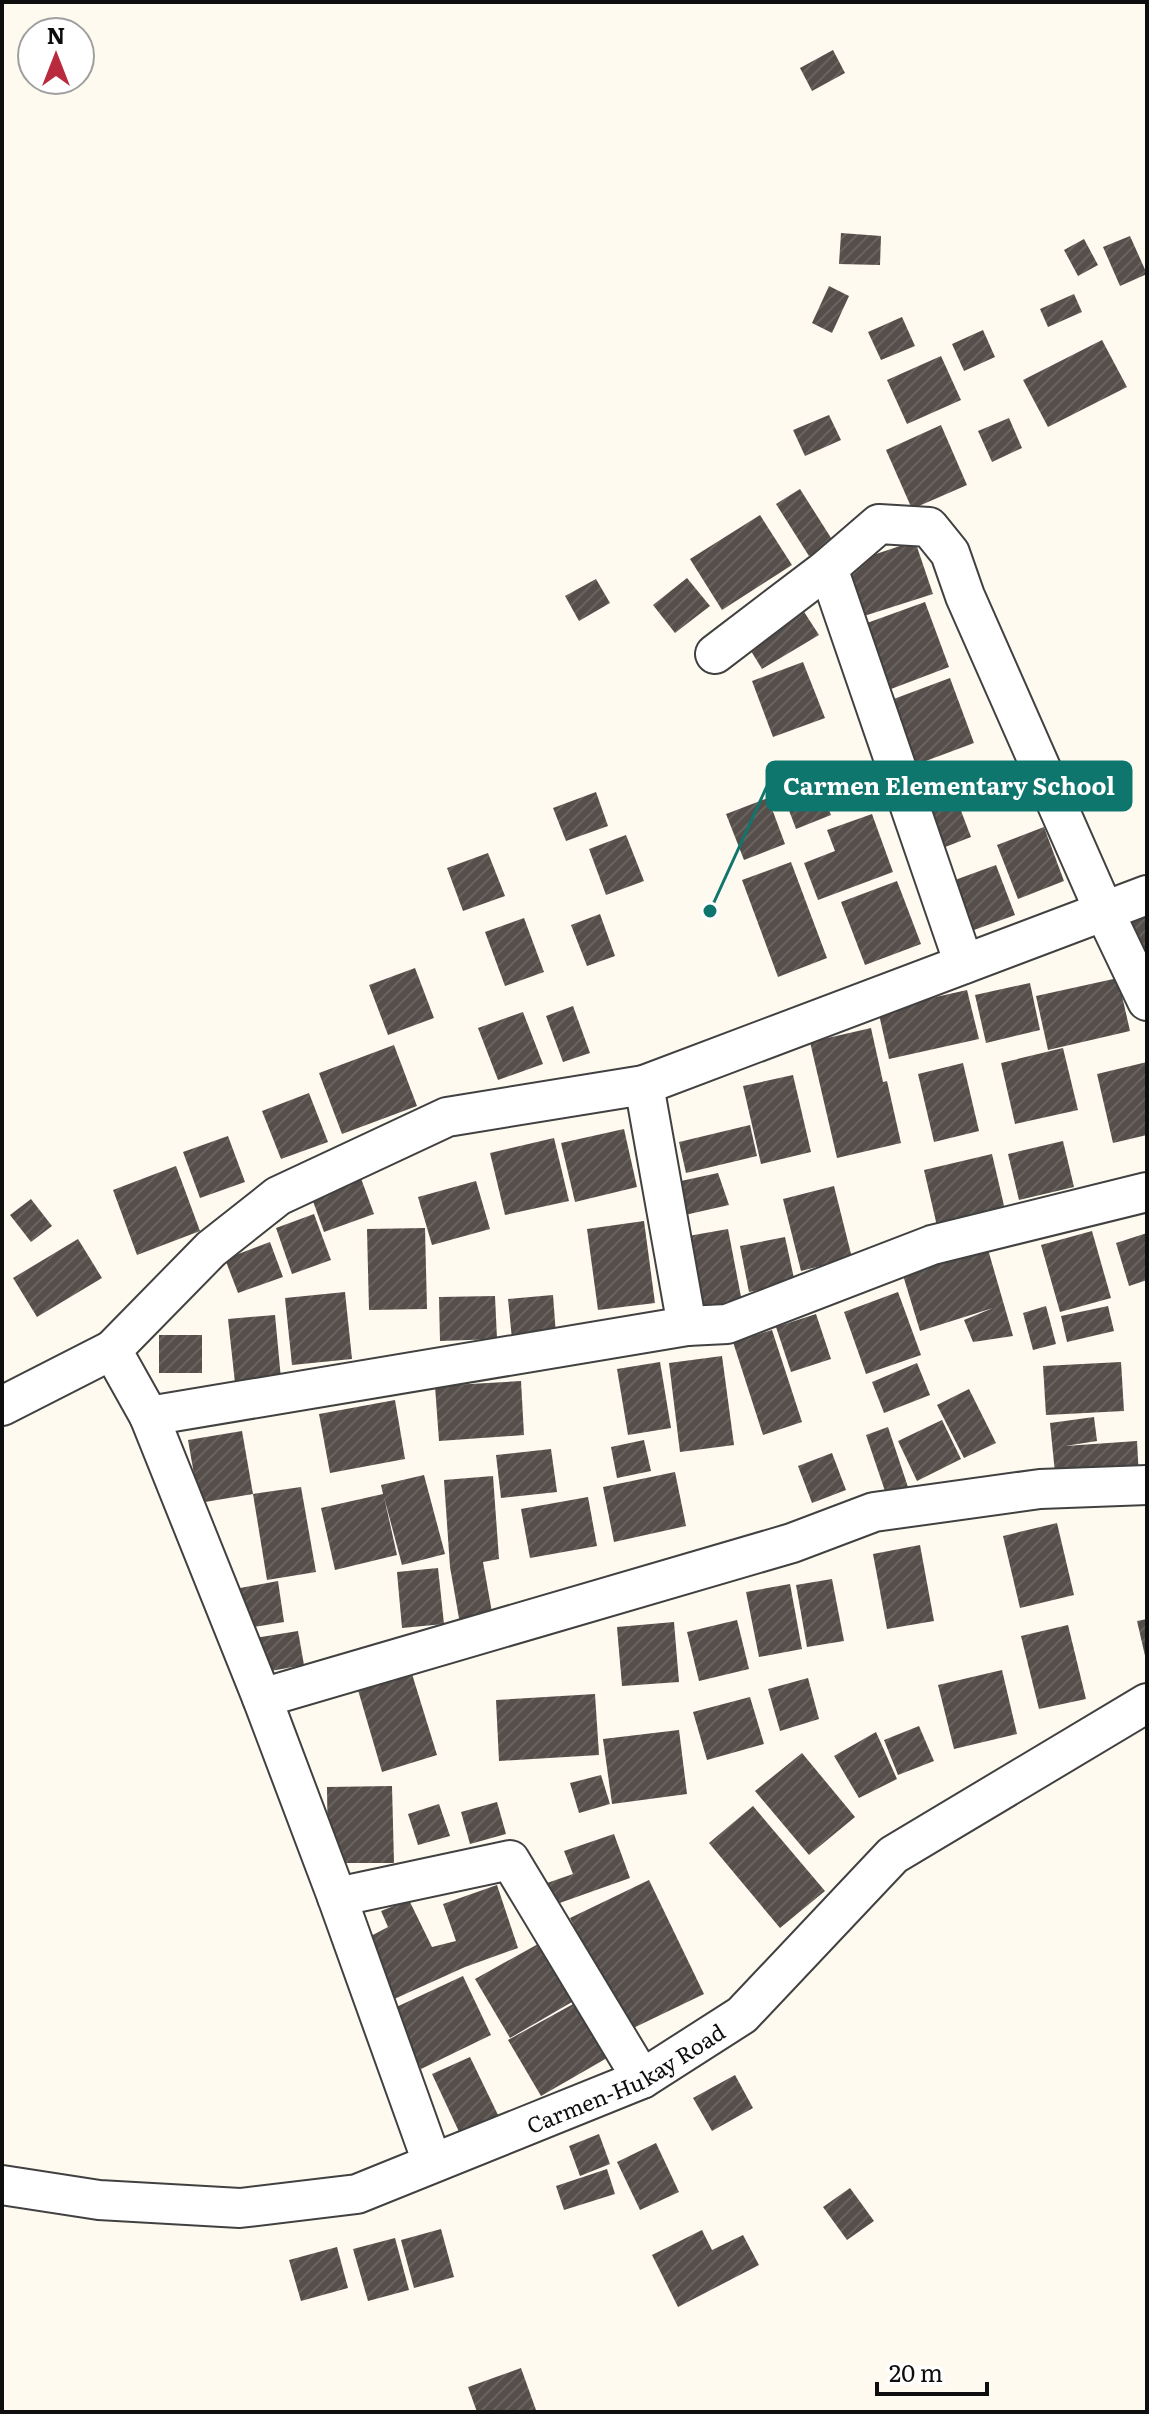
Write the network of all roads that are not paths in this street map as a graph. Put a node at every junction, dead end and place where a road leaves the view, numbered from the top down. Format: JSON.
{"nodes":[{"id":1,"x":828,"y":568,"type":"junction"},
{"id":2,"x":715,"y":654,"type":"dead end"},
{"id":3,"x":1147,"y":895,"type":"edge"},
{"id":4,"x":1104,"y":911,"type":"junction"},
{"id":5,"x":964,"y":964,"type":"junction"},
{"id":6,"x":1147,"y":1001,"type":"edge"},
{"id":7,"x":644,"y":1085,"type":"junction"},
{"id":8,"x":1147,"y":1192,"type":"edge"},
{"id":9,"x":687,"y":1326,"type":"junction"},
{"id":10,"x":112,"y":1350,"type":"junction"},
{"id":11,"x":2,"y":1406,"type":"edge"},
{"id":12,"x":149,"y":1416,"type":"junction"},
{"id":13,"x":1147,"y":1485,"type":"edge"},
{"id":14,"x":262,"y":1698,"type":"junction"},
{"id":15,"x":1147,"y":1703,"type":"edge"},
{"id":16,"x":337,"y":1897,"type":"junction"},
{"id":17,"x":642,"y":2079,"type":"junction"},
{"id":18,"x":432,"y":2162,"type":"junction"},
{"id":19,"x":2,"y":2185,"type":"edge"}],
"edges":[{"from":1,"to":2,"type":"street"},
{"from":1,"to":4,"type":"street"},
{"from":1,"to":5,"type":"street"},
{"from":3,"to":4,"type":"street"},
{"from":4,"to":5,"type":"street"},
{"from":4,"to":6,"type":"street"},
{"from":5,"to":7,"type":"street"},
{"from":7,"to":9,"type":"street"},
{"from":7,"to":10,"type":"street"},
{"from":8,"to":9,"type":"street"},
{"from":9,"to":12,"type":"street"},
{"from":10,"to":11,"type":"street"},
{"from":10,"to":12,"type":"street"},
{"from":12,"to":14,"type":"street"},
{"from":13,"to":14,"type":"street"},
{"from":14,"to":16,"type":"street"},
{"from":15,"to":17,"type":"street","name":"Carmen-Hukay Road"},
{"from":16,"to":17,"type":"street"},
{"from":16,"to":18,"type":"street"},
{"from":17,"to":18,"type":"street","name":"Carmen-Hukay Road"},
{"from":18,"to":19,"type":"street","name":"Carmen-Hukay Road"}]}
